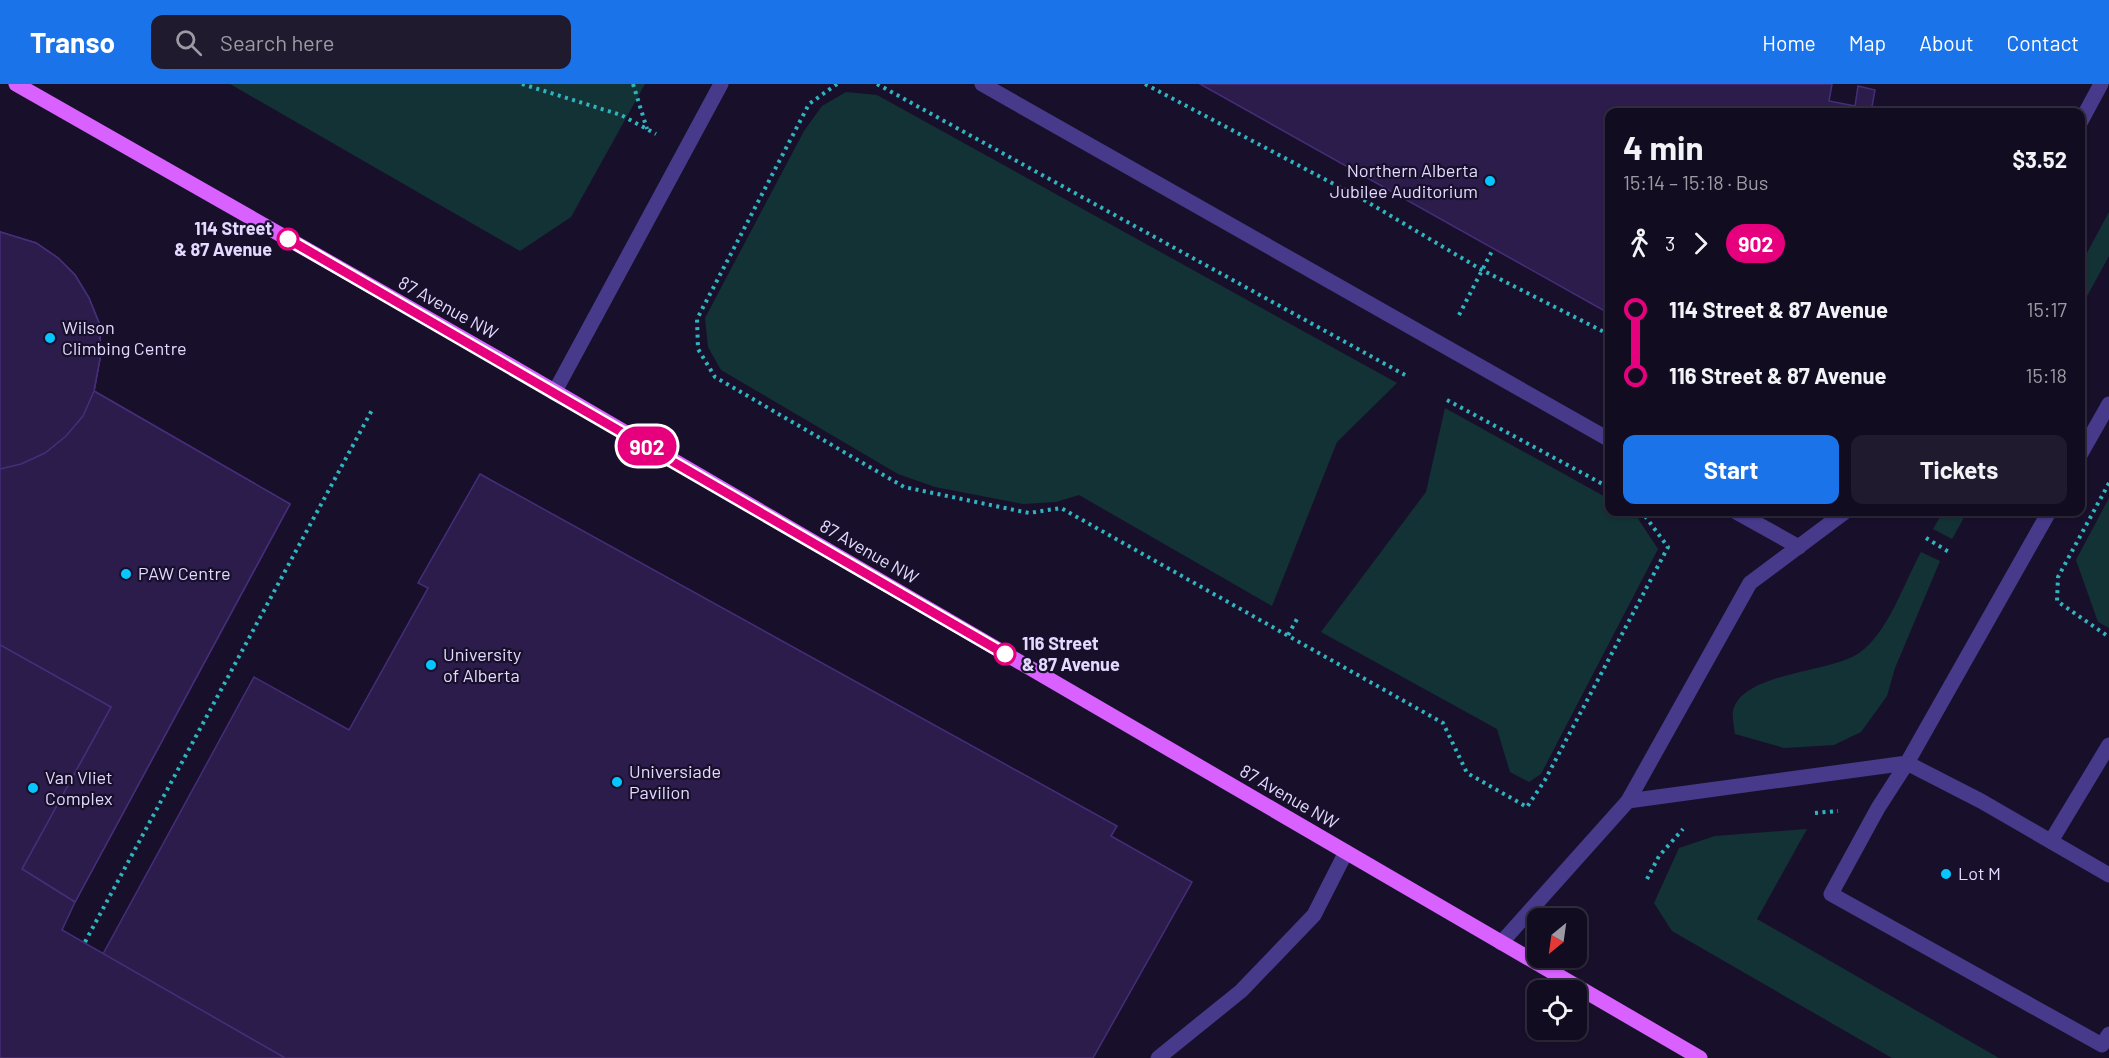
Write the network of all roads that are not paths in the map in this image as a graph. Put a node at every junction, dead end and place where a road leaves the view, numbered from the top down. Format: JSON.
{"nodes":[{"id":1,"x":16,"y":84,"type":"edge"},
{"id":2,"x":721,"y":84,"type":"edge"},
{"id":3,"x":982,"y":84,"type":"edge"},
{"id":4,"x":2101,"y":84,"type":"edge"},
{"id":5,"x":2085,"y":114,"type":"edge"},
{"id":6,"x":554,"y":393,"type":"junction"},
{"id":7,"x":2109,"y":404,"type":"edge"},
{"id":8,"x":1605,"y":437,"type":"edge"},
{"id":9,"x":2085,"y":446,"type":"edge"},
{"id":10,"x":1743,"y":516,"type":"edge"},
{"id":11,"x":1840,"y":516,"type":"edge"},
{"id":12,"x":2047,"y":516,"type":"edge"},
{"id":13,"x":1798,"y":547,"type":"junction"},
{"id":14,"x":2109,"y":745,"type":"edge"},
{"id":15,"x":1907,"y":763,"type":"junction"},
{"id":16,"x":1628,"y":801,"type":"junction"},
{"id":17,"x":2051,"y":842,"type":"junction"},
{"id":18,"x":1346,"y":852,"type":"junction"},
{"id":19,"x":2109,"y":875,"type":"edge"},
{"id":20,"x":1501,"y":943,"type":"junction"},
{"id":21,"x":2109,"y":1034,"type":"edge"},
{"id":22,"x":1158,"y":1058,"type":"edge"},
{"id":23,"x":1700,"y":1058,"type":"edge"}],
"edges":[{"from":1,"to":6,"type":"main road","name":"87 Avenue NW"},
{"from":2,"to":6,"type":"street"},
{"from":3,"to":8,"type":"street"},
{"from":4,"to":5,"type":"street"},
{"from":6,"to":18,"type":"main road","name":"87 Avenue NW"},
{"from":7,"to":9,"type":"street"},
{"from":10,"to":13,"type":"street"},
{"from":11,"to":13,"type":"street"},
{"from":12,"to":15,"type":"street"},
{"from":13,"to":16,"type":"street"},
{"from":14,"to":17,"type":"street"},
{"from":15,"to":16,"type":"street"},
{"from":15,"to":17,"type":"street"},
{"from":15,"to":21,"type":"street"},
{"from":16,"to":20,"type":"street"},
{"from":17,"to":19,"type":"street"},
{"from":18,"to":20,"type":"main road","name":"87 Avenue NW"},
{"from":18,"to":22,"type":"street"},
{"from":20,"to":23,"type":"main road","name":"87 Avenue NW"}]}
